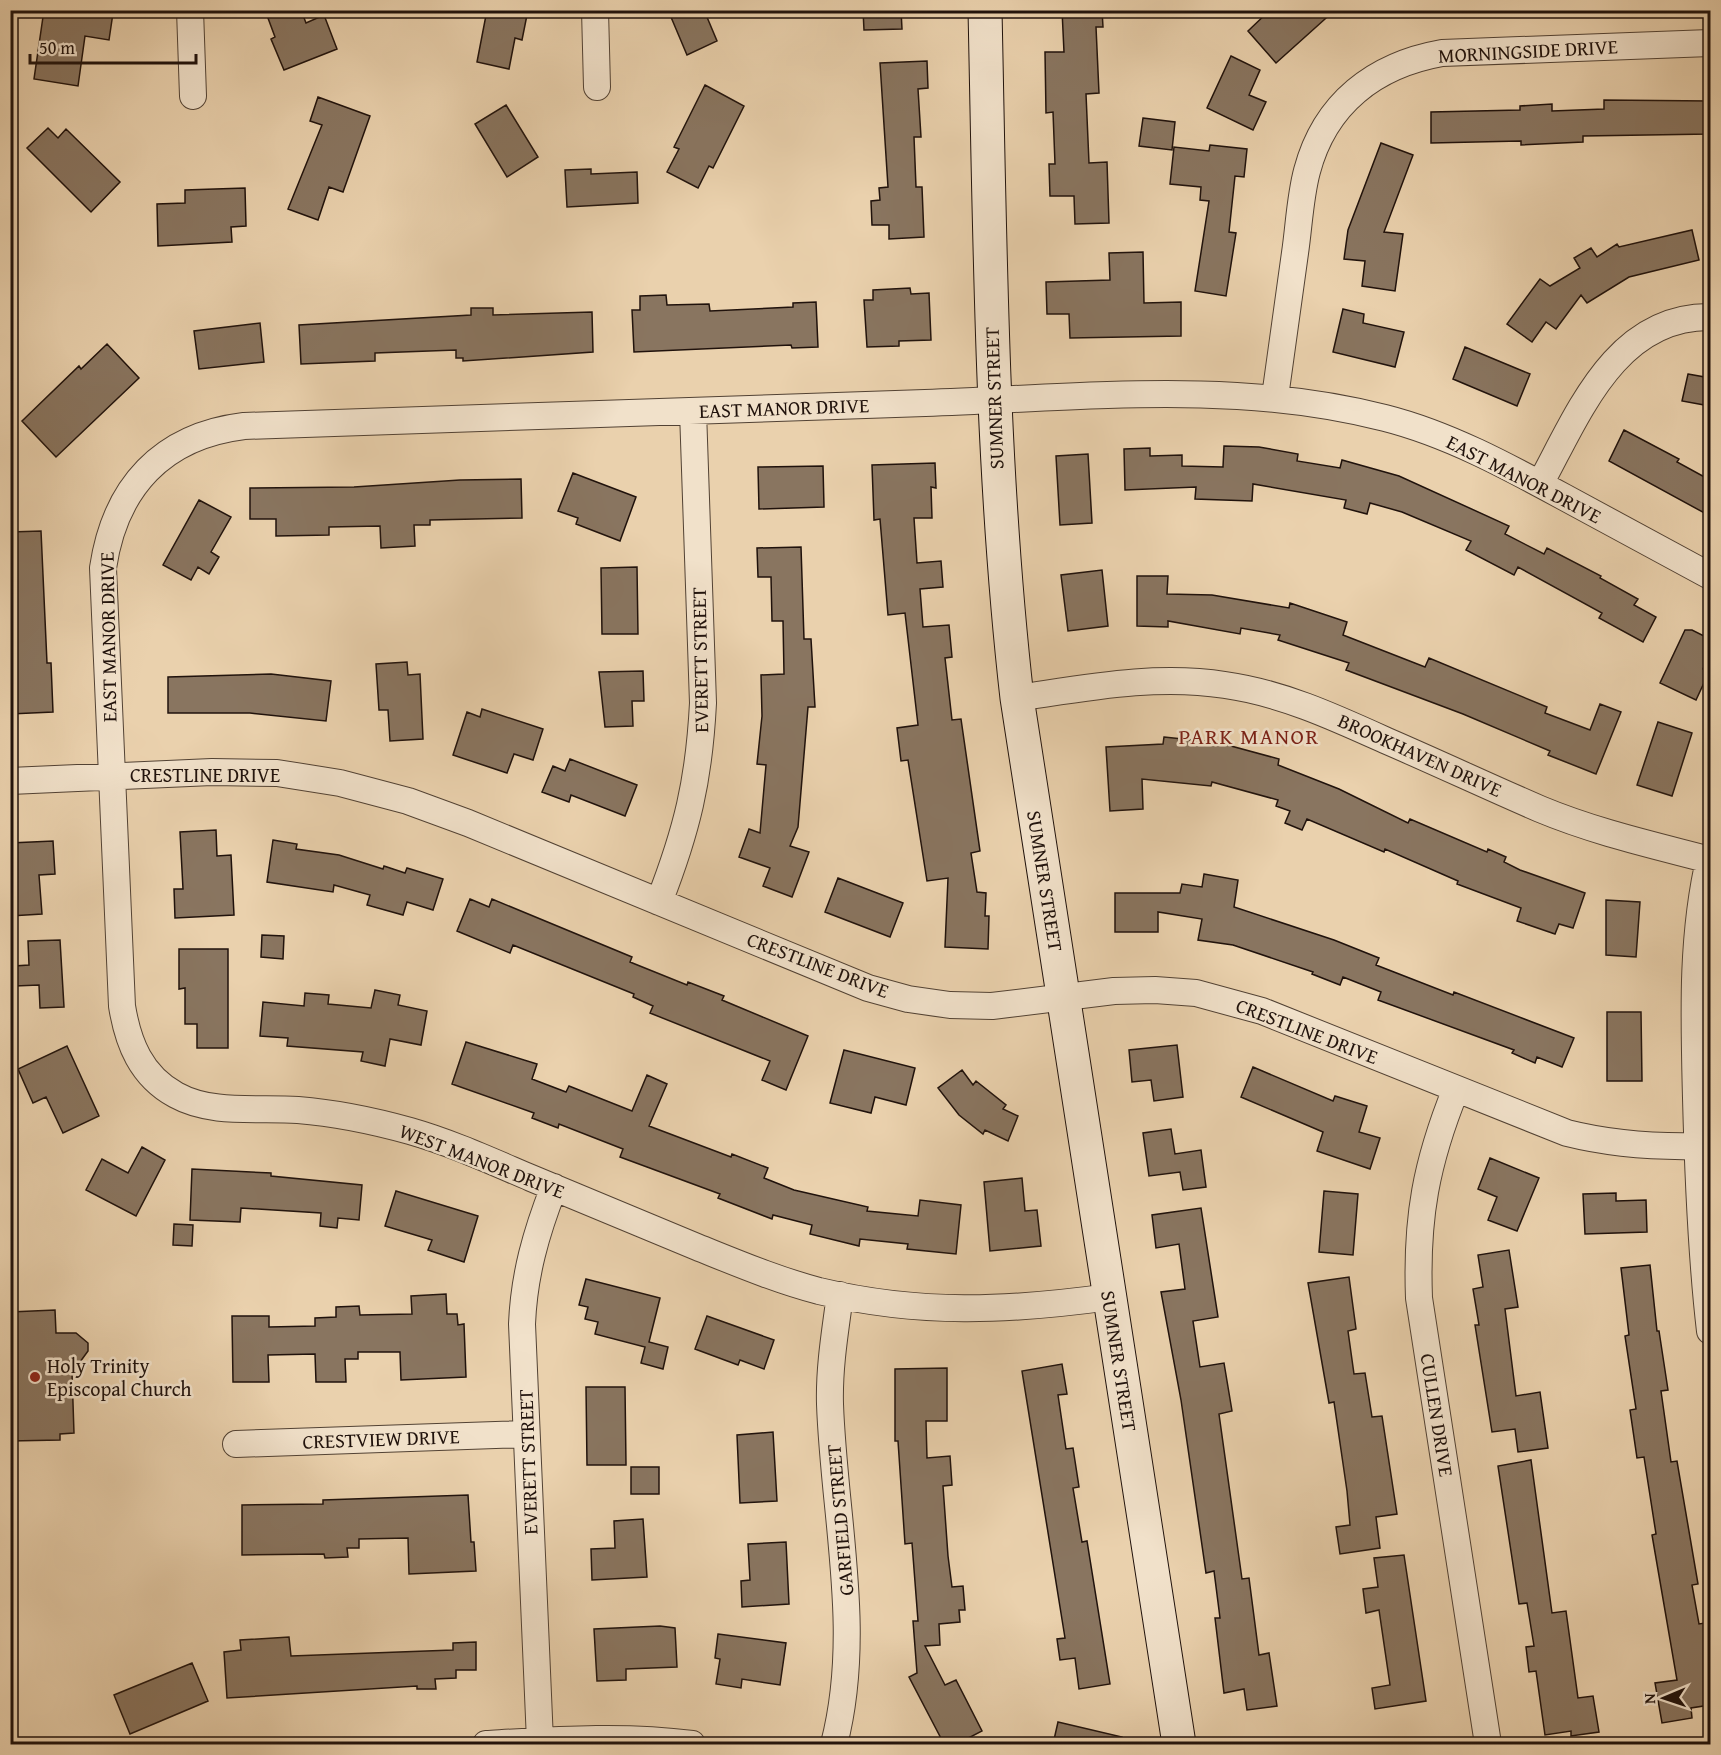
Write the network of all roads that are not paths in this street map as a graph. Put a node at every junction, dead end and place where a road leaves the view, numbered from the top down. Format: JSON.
{"nodes":[{"id":1,"x":190,"y":10,"type":"edge"},
{"id":2,"x":595,"y":10,"type":"edge"},
{"id":3,"x":985,"y":10,"type":"edge"},
{"id":4,"x":1710,"y":43,"type":"edge"},
{"id":5,"x":597,"y":87,"type":"dead end"},
{"id":6,"x":193,"y":96,"type":"dead end"},
{"id":7,"x":1710,"y":317,"type":"edge"},
{"id":8,"x":1275,"y":397,"type":"junction"},
{"id":9,"x":994,"y":401,"type":"junction"},
{"id":10,"x":693,"y":411,"type":"junction"},
{"id":11,"x":1540,"y":484,"type":"junction"},
{"id":12,"x":1710,"y":576,"type":"edge"},
{"id":13,"x":1017,"y":698,"type":"junction"},
{"id":14,"x":112,"y":776,"type":"junction"},
{"id":15,"x":10,"y":781,"type":"edge"},
{"id":16,"x":1710,"y":858,"type":"edge"},
{"id":17,"x":659,"y":902,"type":"junction"},
{"id":18,"x":1063,"y":998,"type":"junction"},
{"id":19,"x":1456,"y":1089,"type":"junction"},
{"id":20,"x":1697,"y":1146,"type":"junction"},
{"id":21,"x":554,"y":1188,"type":"junction"},
{"id":22,"x":840,"y":1295,"type":"junction"},
{"id":23,"x":1110,"y":1298,"type":"junction"},
{"id":24,"x":1710,"y":1331,"type":"edge"},
{"id":25,"x":526,"y":1434,"type":"junction"},
{"id":26,"x":236,"y":1444,"type":"dead end"},
{"id":27,"x":540,"y":1741,"type":"junction"},
{"id":28,"x":486,"y":1744,"type":"edge"},
{"id":29,"x":693,"y":1744,"type":"edge"},
{"id":30,"x":834,"y":1744,"type":"edge"},
{"id":31,"x":1179,"y":1744,"type":"edge"},
{"id":32,"x":1488,"y":1744,"type":"edge"}],
"edges":[{"from":1,"to":6,"type":"street"},
{"from":2,"to":5,"type":"street"},
{"from":3,"to":9,"type":"street","name":"SUMNER STREET"},
{"from":4,"to":8,"type":"street","name":"MORNINGSIDE DRIVE"},
{"from":7,"to":11,"type":"street"},
{"from":8,"to":9,"type":"street","name":"EAST MANOR DRIVE"},
{"from":8,"to":11,"type":"street","name":"EAST MANOR DRIVE"},
{"from":9,"to":10,"type":"street","name":"EAST MANOR DRIVE"},
{"from":9,"to":13,"type":"street","name":"SUMNER STREET"},
{"from":10,"to":14,"type":"street","name":"EAST MANOR DRIVE"},
{"from":10,"to":17,"type":"street","name":"EVERETT STREET"},
{"from":11,"to":12,"type":"street","name":"EAST MANOR DRIVE"},
{"from":13,"to":16,"type":"street","name":"BROOKHAVEN DRIVE"},
{"from":13,"to":18,"type":"street","name":"SUMNER STREET"},
{"from":14,"to":15,"type":"street","name":"CRESTLINE DRIVE"},
{"from":14,"to":17,"type":"street","name":"CRESTLINE DRIVE"},
{"from":14,"to":21,"type":"street","name":"WEST MANOR DRIVE"},
{"from":16,"to":20,"type":"street"},
{"from":17,"to":18,"type":"street","name":"CRESTLINE DRIVE"},
{"from":18,"to":19,"type":"street","name":"CRESTLINE DRIVE"},
{"from":18,"to":23,"type":"street","name":"SUMNER STREET"},
{"from":19,"to":20,"type":"street","name":"CRESTLINE DRIVE"},
{"from":19,"to":32,"type":"street","name":"CULLEN DRIVE"},
{"from":20,"to":24,"type":"street"},
{"from":21,"to":22,"type":"street","name":"WEST MANOR DRIVE"},
{"from":21,"to":25,"type":"street","name":"EVERETT STREET"},
{"from":22,"to":23,"type":"street","name":"WEST MANOR DRIVE"},
{"from":22,"to":30,"type":"street","name":"GARFIELD STREET"},
{"from":23,"to":31,"type":"street","name":"SUMNER STREET"},
{"from":25,"to":26,"type":"street","name":"CRESTVIEW DRIVE"},
{"from":25,"to":27,"type":"street","name":"EVERETT STREET"},
{"from":27,"to":28,"type":"street"},
{"from":27,"to":29,"type":"street"}]}
